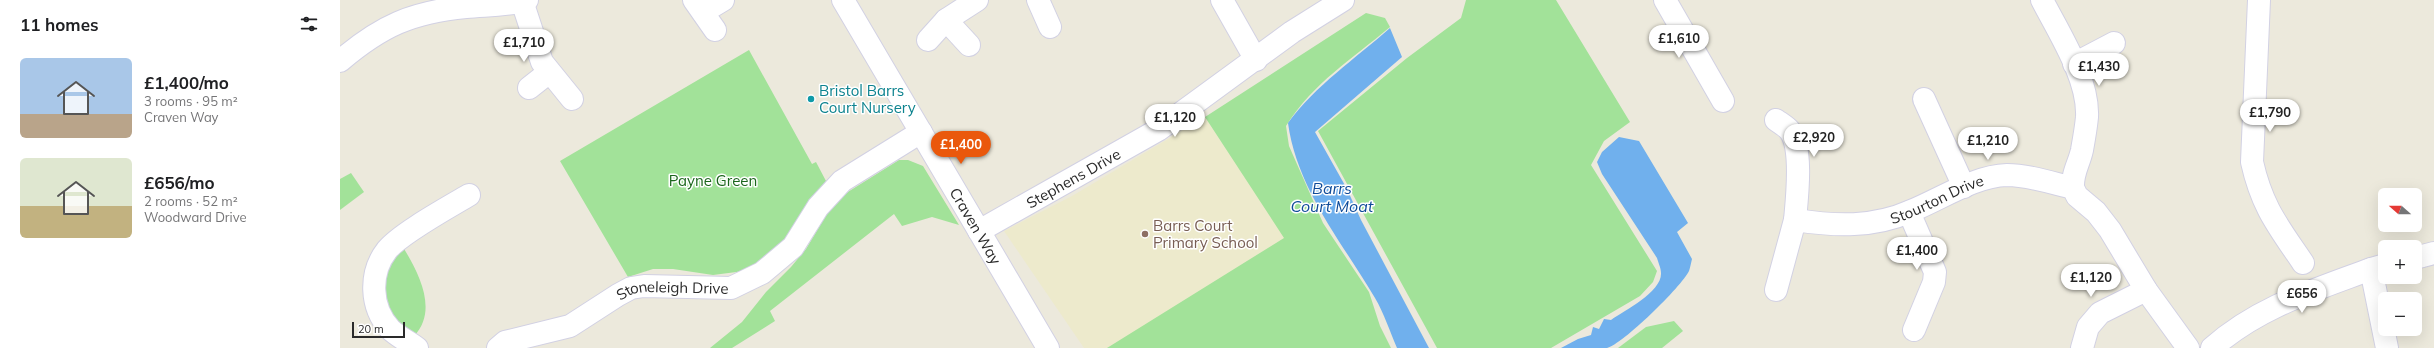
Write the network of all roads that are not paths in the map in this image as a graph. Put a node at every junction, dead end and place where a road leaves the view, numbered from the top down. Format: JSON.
{"nodes":[{"id":1,"x":723,"y":0,"type":"edge"},
{"id":2,"x":844,"y":0,"type":"edge"},
{"id":3,"x":977,"y":0,"type":"edge"},
{"id":4,"x":1038,"y":0,"type":"edge"},
{"id":5,"x":1222,"y":0,"type":"edge"},
{"id":6,"x":1343,"y":0,"type":"edge"},
{"id":7,"x":1665,"y":0,"type":"edge"},
{"id":8,"x":2042,"y":0,"type":"edge"},
{"id":9,"x":2260,"y":0,"type":"edge"},
{"id":10,"x":524,"y":1,"type":"edge"},
{"id":11,"x":444,"y":4,"type":"edge"},
{"id":12,"x":704,"y":14,"type":"edge"},
{"id":13,"x":946,"y":20,"type":"junction"},
{"id":14,"x":1050,"y":27,"type":"dead end"},
{"id":15,"x":928,"y":40,"type":"dead end"},
{"id":16,"x":2114,"y":43,"type":"dead end"},
{"id":17,"x":969,"y":45,"type":"dead end"},
{"id":18,"x":1256,"y":60,"type":"junction"},
{"id":19,"x":340,"y":61,"type":"edge"},
{"id":20,"x":2074,"y":64,"type":"junction"},
{"id":21,"x":548,"y":72,"type":"junction"},
{"id":22,"x":529,"y":88,"type":"dead end"},
{"id":23,"x":572,"y":99,"type":"dead end"},
{"id":24,"x":1924,"y":99,"type":"dead end"},
{"id":25,"x":1723,"y":101,"type":"dead end"},
{"id":26,"x":1776,"y":120,"type":"dead end"},
{"id":27,"x":921,"y":132,"type":"junction"},
{"id":28,"x":1964,"y":187,"type":"junction"},
{"id":29,"x":2073,"y":188,"type":"junction"},
{"id":30,"x":469,"y":195,"type":"dead end"},
{"id":31,"x":1909,"y":212,"type":"junction"},
{"id":32,"x":1795,"y":220,"type":"junction"},
{"id":33,"x":979,"y":231,"type":"junction"},
{"id":34,"x":2434,"y":253,"type":"edge"},
{"id":35,"x":2422,"y":256,"type":"edge"},
{"id":36,"x":2303,"y":263,"type":"dead end"},
{"id":37,"x":2378,"y":267,"type":"edge"},
{"id":38,"x":2380,"y":284,"type":"edge"},
{"id":39,"x":1776,"y":290,"type":"dead end"},
{"id":40,"x":2146,"y":290,"type":"junction"},
{"id":41,"x":1914,"y":330,"type":"dead end"},
{"id":42,"x":417,"y":348,"type":"edge"},
{"id":43,"x":498,"y":348,"type":"edge"},
{"id":44,"x":1048,"y":348,"type":"edge"},
{"id":45,"x":2082,"y":348,"type":"edge"},
{"id":46,"x":2188,"y":348,"type":"edge"},
{"id":47,"x":2212,"y":348,"type":"edge"},
{"id":48,"x":2387,"y":348,"type":"edge"}],
"edges":[{"from":1,"to":12,"type":"street"},
{"from":2,"to":27,"type":"street","name":"Craven Way"},
{"from":3,"to":13,"type":"street"},
{"from":4,"to":14,"type":"street"},
{"from":5,"to":18,"type":"street"},
{"from":6,"to":18,"type":"street","name":"Stephens Drive"},
{"from":7,"to":25,"type":"street"},
{"from":8,"to":20,"type":"street"},
{"from":9,"to":36,"type":"street"},
{"from":10,"to":11,"type":"street"},
{"from":10,"to":21,"type":"street"},
{"from":11,"to":19,"type":"street"},
{"from":13,"to":15,"type":"street"},
{"from":13,"to":17,"type":"street"},
{"from":16,"to":20,"type":"street"},
{"from":18,"to":33,"type":"street","name":"Stephens Drive"},
{"from":20,"to":29,"type":"street"},
{"from":21,"to":22,"type":"street"},
{"from":21,"to":23,"type":"street"},
{"from":24,"to":28,"type":"street"},
{"from":26,"to":32,"type":"street"},
{"from":27,"to":33,"type":"street","name":"Craven Way"},
{"from":27,"to":43,"type":"street","name":"Stoneleigh Drive"},
{"from":28,"to":29,"type":"street","name":"Stourton Drive"},
{"from":28,"to":31,"type":"street","name":"Stourton Drive"},
{"from":29,"to":40,"type":"street"},
{"from":30,"to":42,"type":"street"},
{"from":31,"to":32,"type":"street","name":"Stourton Drive"},
{"from":31,"to":41,"type":"street"},
{"from":32,"to":39,"type":"street"},
{"from":33,"to":44,"type":"street","name":"Craven Way"},
{"from":34,"to":35,"type":"street"},
{"from":37,"to":47,"type":"street"},
{"from":38,"to":48,"type":"street"},
{"from":40,"to":45,"type":"street"},
{"from":40,"to":46,"type":"street"}]}
